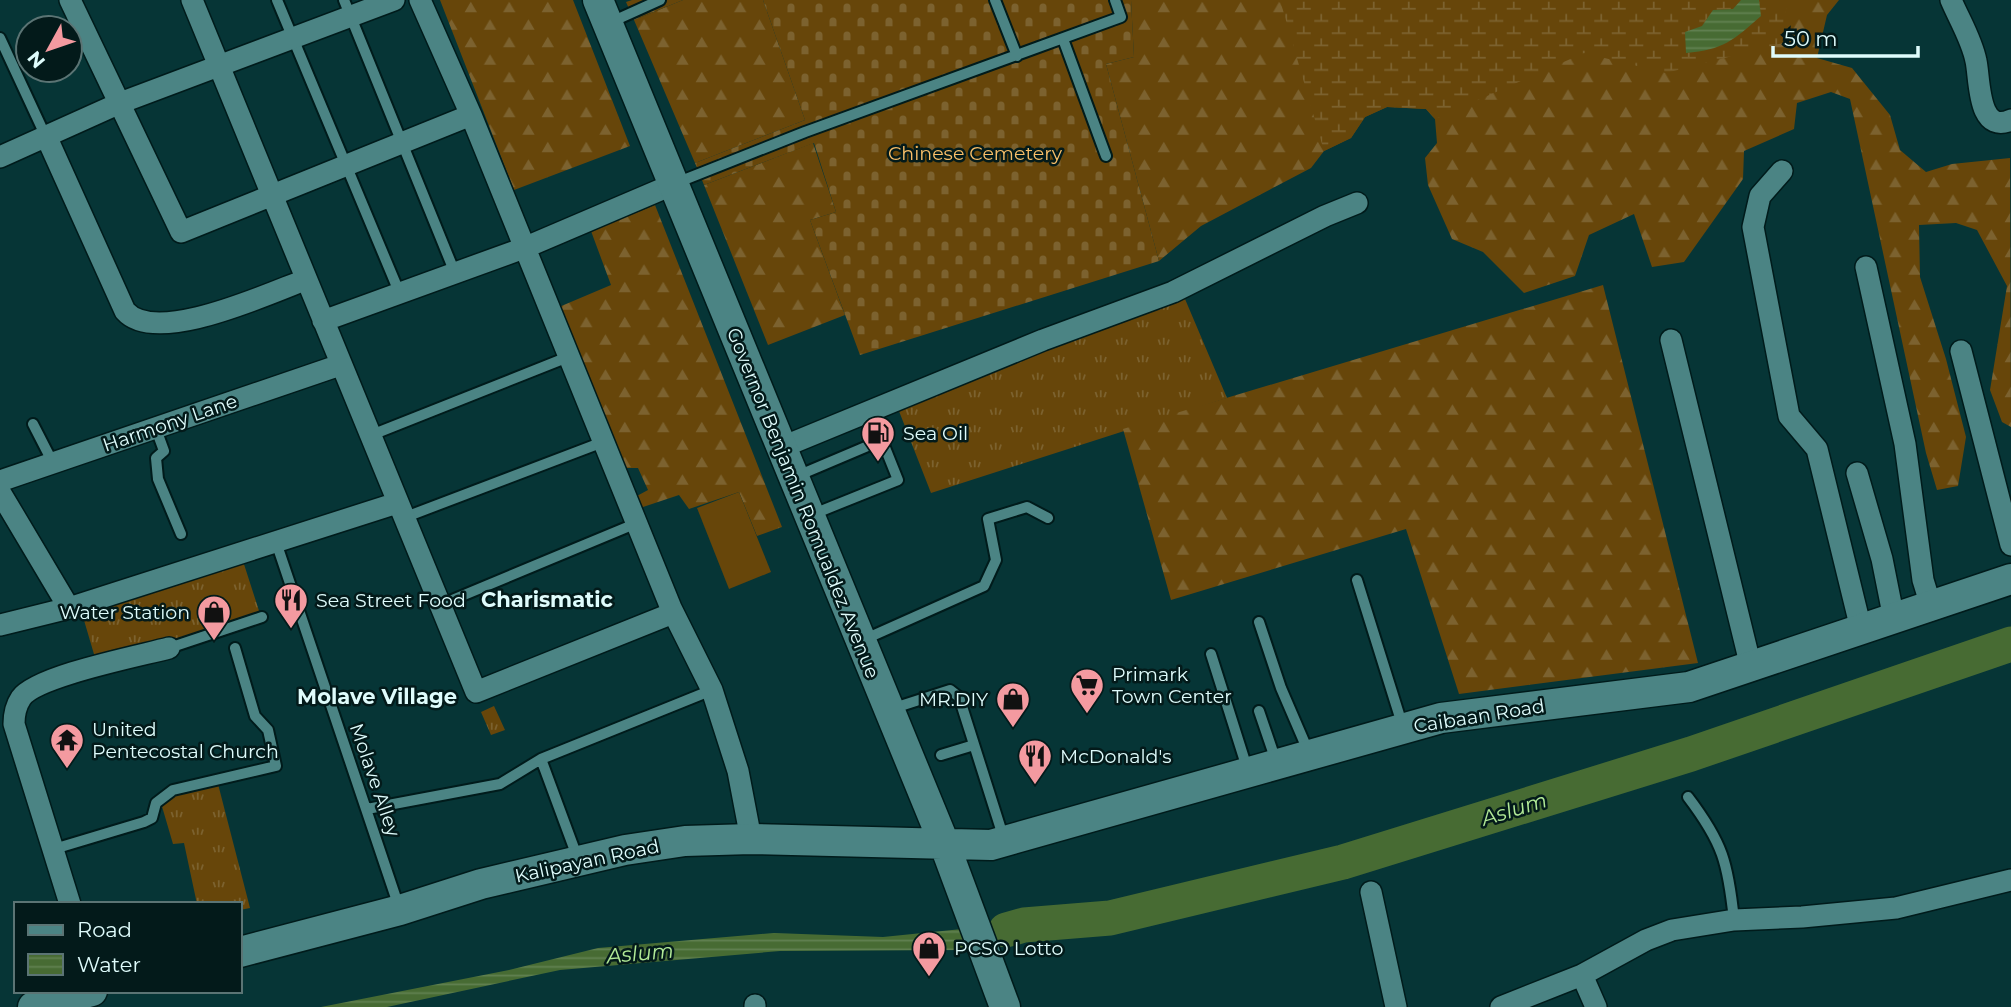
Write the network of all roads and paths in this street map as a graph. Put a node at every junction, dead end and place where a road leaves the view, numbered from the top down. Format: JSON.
{"nodes":[{"id":1,"x":70,"y":0,"type":"edge"},
{"id":2,"x":192,"y":0,"type":"edge"},
{"id":3,"x":277,"y":0,"type":"edge"},
{"id":4,"x":394,"y":0,"type":"edge"},
{"id":5,"x":420,"y":0,"type":"edge"},
{"id":6,"x":660,"y":0,"type":"edge"},
{"id":7,"x":995,"y":0,"type":"edge"},
{"id":8,"x":1115,"y":0,"type":"edge"},
{"id":9,"x":1951,"y":0,"type":"edge"},
{"id":10,"x":347,"y":8,"type":"edge"},
{"id":11,"x":603,"y":12,"type":"edge"},
{"id":12,"x":292,"y":37,"type":"junction"},
{"id":13,"x":0,"y":38,"type":"edge"},
{"id":14,"x":1063,"y":39,"type":"junction"},
{"id":15,"x":1017,"y":56,"type":"junction"},
{"id":16,"x":218,"y":64,"type":"junction"},
{"id":17,"x":120,"y":103,"type":"junction"},
{"id":18,"x":471,"y":115,"type":"junction"},
{"id":19,"x":2011,"y":120,"type":"edge"},
{"id":20,"x":47,"y":138,"type":"junction"},
{"id":21,"x":403,"y":144,"type":"junction"},
{"id":22,"x":1105,"y":156,"type":"dead end"},
{"id":23,"x":0,"y":158,"type":"edge"},
{"id":24,"x":347,"y":168,"type":"junction"},
{"id":25,"x":1782,"y":171,"type":"dead end"},
{"id":26,"x":674,"y":184,"type":"junction"},
{"id":27,"x":270,"y":195,"type":"junction"},
{"id":28,"x":1357,"y":203,"type":"dead end"},
{"id":29,"x":524,"y":248,"type":"junction"},
{"id":30,"x":1866,"y":267,"type":"dead end"},
{"id":31,"x":455,"y":273,"type":"junction"},
{"id":32,"x":305,"y":280,"type":"junction"},
{"id":33,"x":400,"y":294,"type":"junction"},
{"id":34,"x":323,"y":321,"type":"junction"},
{"id":35,"x":1671,"y":340,"type":"dead end"},
{"id":36,"x":1961,"y":351,"type":"dead end"},
{"id":37,"x":568,"y":357,"type":"junction"},
{"id":38,"x":340,"y":365,"type":"junction"},
{"id":39,"x":33,"y":424,"type":"dead end"},
{"id":40,"x":156,"y":429,"type":"junction"},
{"id":41,"x":369,"y":436,"type":"junction"},
{"id":42,"x":603,"y":442,"type":"junction"},
{"id":43,"x":780,"y":448,"type":"junction"},
{"id":44,"x":52,"y":463,"type":"junction"},
{"id":45,"x":1857,"y":472,"type":"dead end"},
{"id":46,"x":793,"y":478,"type":"junction"},
{"id":47,"x":0,"y":481,"type":"edge"},
{"id":48,"x":0,"y":492,"type":"edge"},
{"id":49,"x":400,"y":510,"type":"junction"},
{"id":50,"x":809,"y":516,"type":"junction"},
{"id":51,"x":1048,"y":518,"type":"dead end"},
{"id":52,"x":636,"y":523,"type":"junction"},
{"id":53,"x":181,"y":534,"type":"dead end"},
{"id":54,"x":276,"y":542,"type":"junction"},
{"id":55,"x":2011,"y":545,"type":"edge"},
{"id":56,"x":2011,"y":579,"type":"edge"},
{"id":57,"x":1357,"y":580,"type":"dead end"},
{"id":58,"x":440,"y":605,"type":"junction"},
{"id":59,"x":1931,"y":606,"type":"junction"},
{"id":60,"x":69,"y":608,"type":"junction"},
{"id":61,"x":673,"y":613,"type":"junction"},
{"id":62,"x":262,"y":617,"type":"dead end"},
{"id":63,"x":1894,"y":618,"type":"junction"},
{"id":64,"x":1259,"y":622,"type":"dead end"},
{"id":65,"x":0,"y":625,"type":"edge"},
{"id":66,"x":1861,"y":629,"type":"junction"},
{"id":67,"x":860,"y":641,"type":"junction"},
{"id":68,"x":169,"y":648,"type":"joint"},
{"id":69,"x":235,"y":648,"type":"dead end"},
{"id":70,"x":1211,"y":654,"type":"dead end"},
{"id":71,"x":1751,"y":667,"type":"junction"},
{"id":72,"x":712,"y":690,"type":"junction"},
{"id":73,"x":889,"y":710,"type":"junction"},
{"id":74,"x":1259,"y":711,"type":"dead end"},
{"id":75,"x":1404,"y":728,"type":"junction"},
{"id":76,"x":974,"y":745,"type":"junction"},
{"id":77,"x":941,"y":755,"type":"dead end"},
{"id":78,"x":1310,"y":756,"type":"junction"},
{"id":79,"x":541,"y":760,"type":"junction"},
{"id":80,"x":1278,"y":765,"type":"junction"},
{"id":81,"x":1249,"y":774,"type":"junction"},
{"id":82,"x":1688,"y":797,"type":"dead end"},
{"id":83,"x":367,"y":809,"type":"junction"},
{"id":84,"x":751,"y":839,"type":"junction"},
{"id":85,"x":1005,"y":841,"type":"junction"},
{"id":86,"x":944,"y":844,"type":"junction"},
{"id":87,"x":54,"y":849,"type":"junction"},
{"id":88,"x":578,"y":860,"type":"junction"},
{"id":89,"x":2011,"y":880,"type":"edge"},
{"id":90,"x":1371,"y":892,"type":"dead end"},
{"id":91,"x":69,"y":902,"type":"edge"},
{"id":92,"x":400,"y":910,"type":"junction"},
{"id":93,"x":1734,"y":920,"type":"junction"},
{"id":94,"x":242,"y":951,"type":"edge"},
{"id":95,"x":1582,"y":975,"type":"junction"},
{"id":96,"x":85,"y":993,"type":"edge"},
{"id":97,"x":996,"y":993,"type":"edge"},
{"id":98,"x":33,"y":1007,"type":"edge"},
{"id":99,"x":1396,"y":1007,"type":"edge"},
{"id":100,"x":1501,"y":1007,"type":"edge"},
{"id":101,"x":1596,"y":1007,"type":"edge"}],
"edges":[{"from":1,"to":17,"type":"street"},
{"from":2,"to":16,"type":"street"},
{"from":3,"to":12,"type":"lane"},
{"from":4,"to":10,"type":"street"},
{"from":5,"to":18,"type":"street"},
{"from":6,"to":11,"type":"lane"},
{"from":7,"to":15,"type":"lane"},
{"from":8,"to":14,"type":"lane"},
{"from":9,"to":19,"type":"street"},
{"from":10,"to":12,"type":"street"},
{"from":10,"to":21,"type":"lane"},
{"from":11,"to":26,"type":"street","name":"Governor Benjamin Romualdez Avenue"},
{"from":12,"to":16,"type":"street"},
{"from":12,"to":24,"type":"lane"},
{"from":13,"to":20,"type":"lane"},
{"from":14,"to":15,"type":"lane"},
{"from":14,"to":22,"type":"lane"},
{"from":15,"to":26,"type":"lane"},
{"from":16,"to":17,"type":"street"},
{"from":16,"to":27,"type":"street"},
{"from":17,"to":20,"type":"street"},
{"from":17,"to":27,"type":"street"},
{"from":18,"to":21,"type":"street"},
{"from":18,"to":29,"type":"street"},
{"from":20,"to":23,"type":"street"},
{"from":20,"to":32,"type":"street"},
{"from":21,"to":24,"type":"street"},
{"from":21,"to":31,"type":"lane"},
{"from":24,"to":27,"type":"street"},
{"from":24,"to":33,"type":"lane"},
{"from":25,"to":66,"type":"street"},
{"from":26,"to":29,"type":"street"},
{"from":26,"to":43,"type":"street","name":"Governor Benjamin Romualdez Avenue"},
{"from":27,"to":32,"type":"street"},
{"from":28,"to":43,"type":"street"},
{"from":29,"to":31,"type":"street"},
{"from":29,"to":37,"type":"street"},
{"from":30,"to":59,"type":"street"},
{"from":31,"to":33,"type":"street"},
{"from":32,"to":34,"type":"street"},
{"from":33,"to":34,"type":"street"},
{"from":34,"to":38,"type":"street"},
{"from":35,"to":71,"type":"street"},
{"from":36,"to":55,"type":"street"},
{"from":37,"to":41,"type":"lane"},
{"from":37,"to":42,"type":"street"},
{"from":38,"to":40,"type":"street","name":"Harmony Lane"},
{"from":38,"to":41,"type":"street"},
{"from":39,"to":44,"type":"lane"},
{"from":40,"to":44,"type":"street","name":"Harmony Lane"},
{"from":40,"to":53,"type":"lane"},
{"from":41,"to":49,"type":"street"},
{"from":42,"to":49,"type":"lane"},
{"from":42,"to":52,"type":"street"},
{"from":43,"to":46,"type":"street","name":"Governor Benjamin Romualdez Avenue"},
{"from":44,"to":47,"type":"street","name":"Harmony Lane"},
{"from":45,"to":63,"type":"street"},
{"from":46,"to":50,"type":"street","name":"Governor Benjamin Romualdez Avenue"},
{"from":46,"to":50,"type":"lane"},
{"from":48,"to":60,"type":"street"},
{"from":49,"to":54,"type":"street"},
{"from":49,"to":58,"type":"street"},
{"from":50,"to":67,"type":"street","name":"Governor Benjamin Romualdez Avenue"},
{"from":51,"to":67,"type":"lane"},
{"from":52,"to":58,"type":"lane"},
{"from":52,"to":61,"type":"street"},
{"from":54,"to":60,"type":"street"},
{"from":54,"to":83,"type":"lane","name":"Molave Alley"},
{"from":56,"to":59,"type":"street","name":"Caibaan Road"},
{"from":57,"to":75,"type":"lane"},
{"from":58,"to":61,"type":"street"},
{"from":59,"to":63,"type":"street","name":"Caibaan Road"},
{"from":60,"to":65,"type":"street"},
{"from":61,"to":72,"type":"street"},
{"from":62,"to":68,"type":"lane"},
{"from":63,"to":66,"type":"street","name":"Caibaan Road"},
{"from":64,"to":78,"type":"lane"},
{"from":66,"to":71,"type":"street","name":"Caibaan Road"},
{"from":67,"to":73,"type":"street","name":"Governor Benjamin Romualdez Avenue"},
{"from":68,"to":87,"type":"street"},
{"from":69,"to":87,"type":"lane"},
{"from":70,"to":81,"type":"lane"},
{"from":71,"to":75,"type":"street","name":"Caibaan Road"},
{"from":72,"to":79,"type":"lane"},
{"from":72,"to":84,"type":"street"},
{"from":73,"to":76,"type":"lane"},
{"from":73,"to":86,"type":"street","name":"Governor Benjamin Romualdez Avenue"},
{"from":74,"to":80,"type":"lane"},
{"from":75,"to":78,"type":"street","name":"Caibaan Road"},
{"from":76,"to":77,"type":"lane"},
{"from":76,"to":85,"type":"lane"},
{"from":78,"to":80,"type":"street","name":"Caibaan Road"},
{"from":79,"to":83,"type":"lane"},
{"from":79,"to":88,"type":"lane"},
{"from":80,"to":81,"type":"street","name":"Caibaan Road"},
{"from":81,"to":85,"type":"street","name":"Caibaan Road"},
{"from":82,"to":93,"type":"lane"},
{"from":83,"to":92,"type":"lane","name":"Molave Alley"},
{"from":84,"to":86,"type":"street","name":"Kalipayan Road"},
{"from":84,"to":88,"type":"street","name":"Kalipayan Road"},
{"from":85,"to":86,"type":"street","name":"Caibaan Road"},
{"from":86,"to":97,"type":"street","name":"Governor Benjamin Romualdez Avenue"},
{"from":87,"to":91,"type":"street"},
{"from":88,"to":92,"type":"street","name":"Kalipayan Road"},
{"from":89,"to":93,"type":"street"},
{"from":90,"to":99,"type":"street"},
{"from":92,"to":94,"type":"street","name":"Kalipayan Road"},
{"from":93,"to":95,"type":"street"},
{"from":95,"to":100,"type":"street"},
{"from":95,"to":101,"type":"street"},
{"from":96,"to":98,"type":"street"}]}
